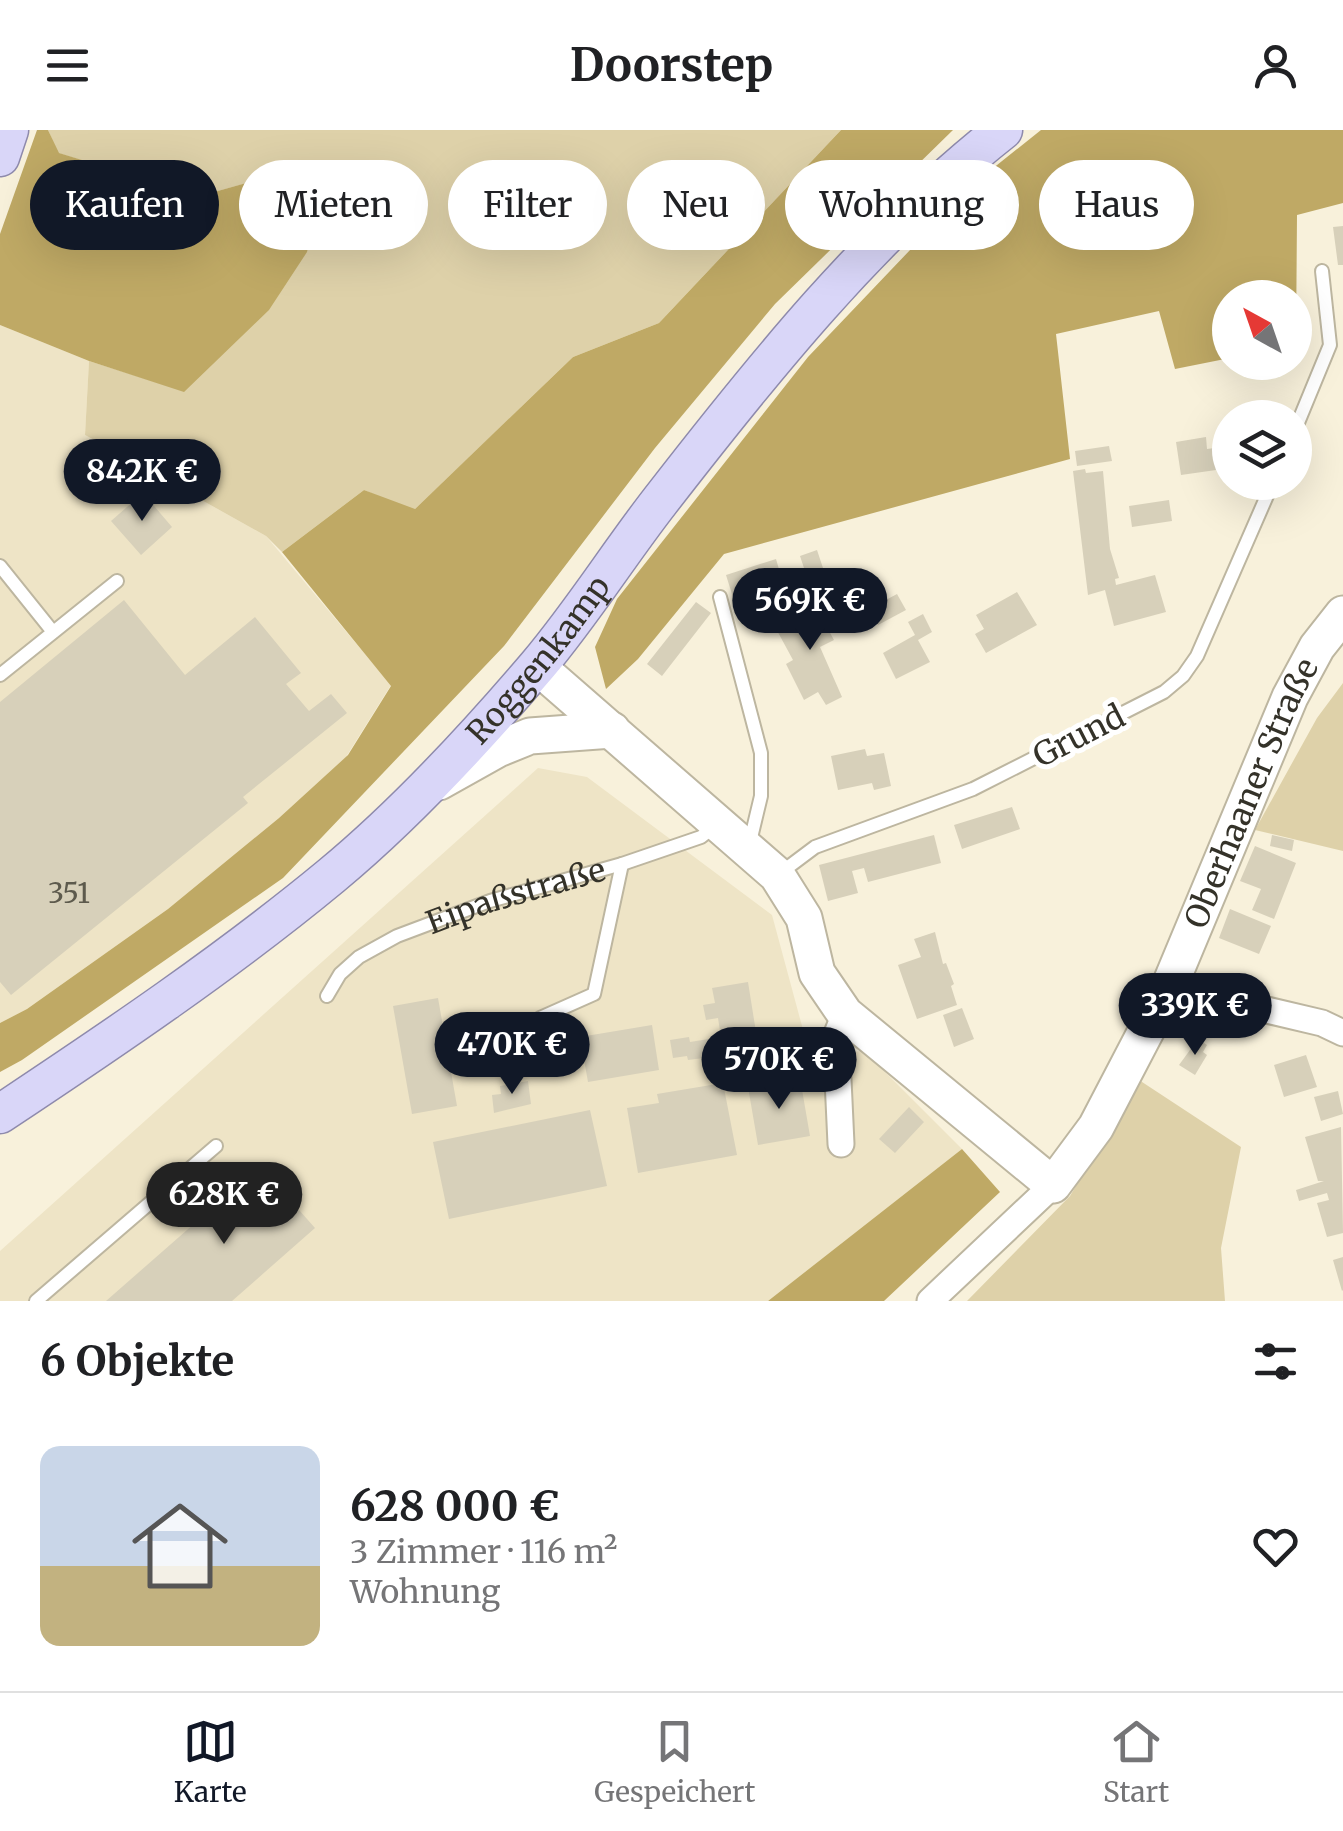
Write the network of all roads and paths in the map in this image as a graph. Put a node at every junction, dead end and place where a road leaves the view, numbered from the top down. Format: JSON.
{"nodes":[{"id":1,"x":9,"y":130,"type":"edge"},
{"id":2,"x":1003,"y":130,"type":"edge"},
{"id":3,"x":0,"y":157,"type":"edge"},
{"id":4,"x":1322,"y":272,"type":"dead end"},
{"id":5,"x":1307,"y":400,"type":"edge"},
{"id":6,"x":1265,"y":500,"type":"edge"},
{"id":7,"x":0,"y":566,"type":"edge"},
{"id":8,"x":118,"y":581,"type":"dead end"},
{"id":9,"x":720,"y":597,"type":"dead end"},
{"id":10,"x":1343,"y":614,"type":"edge"},
{"id":11,"x":53,"y":632,"type":"junction"},
{"id":12,"x":537,"y":666,"type":"junction"},
{"id":13,"x":0,"y":675,"type":"edge"},
{"id":14,"x":612,"y":730,"type":"junction"},
{"id":15,"x":421,"y":792,"type":"junction"},
{"id":16,"x":720,"y":822,"type":"junction"},
{"id":17,"x":749,"y":848,"type":"junction"},
{"id":18,"x":622,"y":864,"type":"junction"},
{"id":19,"x":776,"y":876,"type":"junction"},
{"id":20,"x":1169,"y":987,"type":"junction"},
{"id":21,"x":327,"y":996,"type":"dead end"},
{"id":22,"x":845,"y":1014,"type":"junction"},
{"id":23,"x":540,"y":1018,"type":"dead end"},
{"id":24,"x":1343,"y":1034,"type":"edge"},
{"id":25,"x":0,"y":1114,"type":"edge"},
{"id":26,"x":842,"y":1144,"type":"dead end"},
{"id":27,"x":216,"y":1146,"type":"dead end"},
{"id":28,"x":1054,"y":1185,"type":"junction"},
{"id":29,"x":36,"y":1301,"type":"edge"},
{"id":30,"x":930,"y":1301,"type":"edge"}],
"edges":[{"from":1,"to":3,"type":"main road"},
{"from":2,"to":12,"type":"main road","name":"Roggenkamp"},
{"from":4,"to":5,"type":"lane"},
{"from":6,"to":19,"type":"lane","name":"Grund"},
{"from":7,"to":11,"type":"lane"},
{"from":8,"to":11,"type":"lane"},
{"from":9,"to":17,"type":"lane"},
{"from":10,"to":20,"type":"street","name":"Oberhaaner Straße"},
{"from":11,"to":13,"type":"lane"},
{"from":12,"to":14,"type":"street"},
{"from":12,"to":15,"type":"main road","name":"Roggenkamp"},
{"from":14,"to":15,"type":"street"},
{"from":14,"to":16,"type":"street"},
{"from":15,"to":25,"type":"main road","name":"Roggenkamp"},
{"from":16,"to":17,"type":"street"},
{"from":16,"to":18,"type":"lane","name":"Eipaßstraße"},
{"from":17,"to":19,"type":"street"},
{"from":18,"to":21,"type":"lane","name":"Eipaßstraße"},
{"from":18,"to":23,"type":"lane"},
{"from":19,"to":22,"type":"street"},
{"from":20,"to":24,"type":"street"},
{"from":20,"to":28,"type":"street","name":"Oberhaaner Straße"},
{"from":22,"to":26,"type":"street"},
{"from":22,"to":28,"type":"street"},
{"from":27,"to":29,"type":"lane"},
{"from":28,"to":30,"type":"street"}]}
